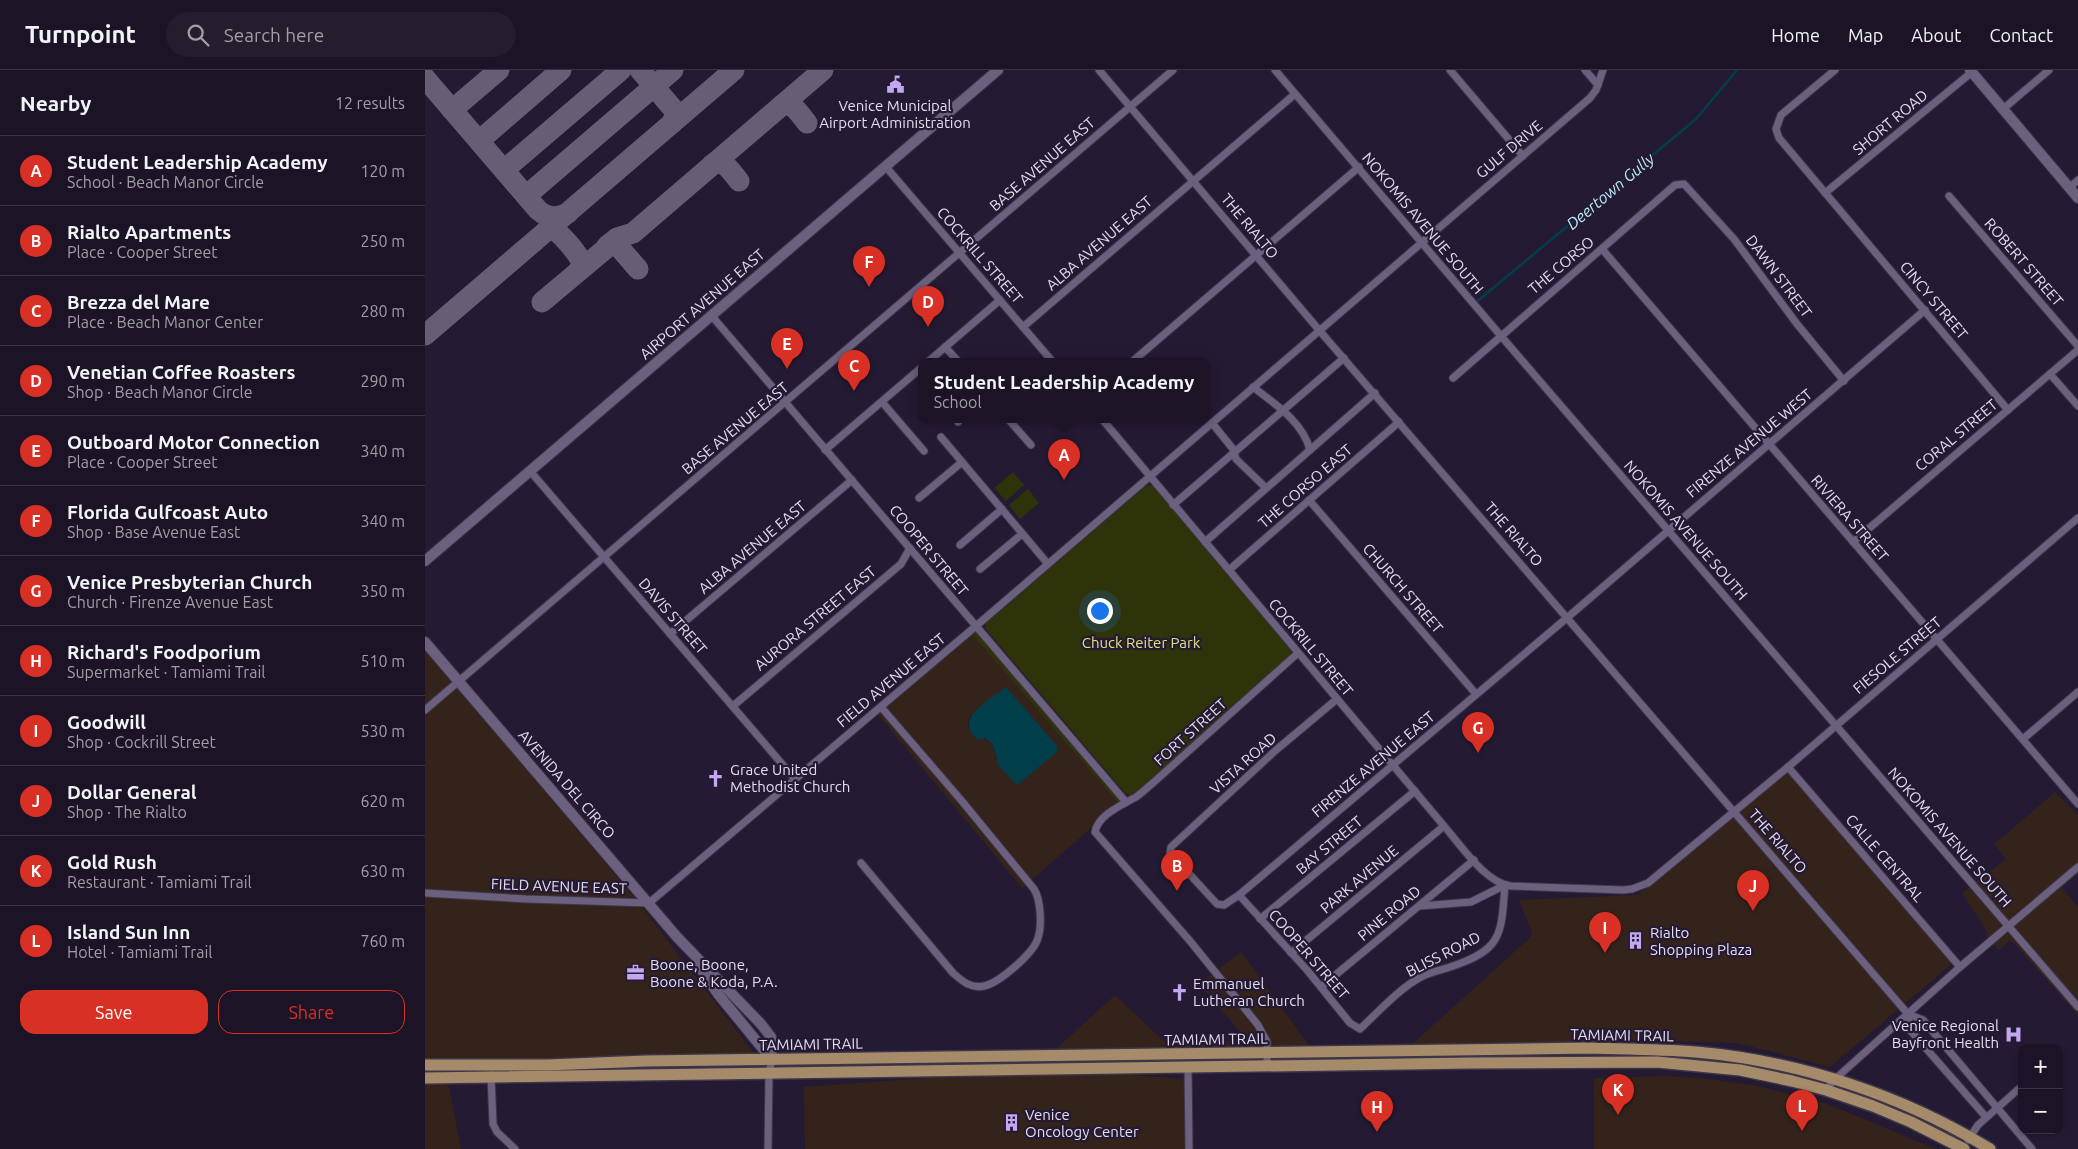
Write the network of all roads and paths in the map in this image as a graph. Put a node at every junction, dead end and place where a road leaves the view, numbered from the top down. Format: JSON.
{"nodes":[{"id":1,"x":998,"y":70,"type":"edge"},
{"id":2,"x":1099,"y":70,"type":"edge"},
{"id":3,"x":1173,"y":70,"type":"edge"},
{"id":4,"x":1275,"y":70,"type":"edge"},
{"id":5,"x":1450,"y":70,"type":"edge"},
{"id":6,"x":1585,"y":70,"type":"edge"},
{"id":7,"x":1603,"y":70,"type":"edge"},
{"id":8,"x":1835,"y":70,"type":"edge"},
{"id":9,"x":2049,"y":70,"type":"edge"},
{"id":10,"x":1971,"y":71,"type":"edge"},
{"id":11,"x":1598,"y":85,"type":"junction"},
{"id":12,"x":1295,"y":94,"type":"junction"},
{"id":13,"x":1130,"y":107,"type":"junction"},
{"id":14,"x":2003,"y":110,"type":"junction"},
{"id":15,"x":1523,"y":156,"type":"junction"},
{"id":16,"x":886,"y":167,"type":"junction"},
{"id":17,"x":1359,"y":168,"type":"junction"},
{"id":18,"x":2078,"y":180,"type":"edge"},
{"id":19,"x":1193,"y":181,"type":"junction"},
{"id":20,"x":2069,"y":188,"type":"junction"},
{"id":21,"x":1690,"y":189,"type":"joint"},
{"id":22,"x":1825,"y":193,"type":"junction"},
{"id":23,"x":1949,"y":196,"type":"dead end"},
{"id":24,"x":2078,"y":198,"type":"edge"},
{"id":25,"x":1422,"y":242,"type":"junction"},
{"id":26,"x":1602,"y":249,"type":"junction"},
{"id":27,"x":960,"y":254,"type":"junction"},
{"id":28,"x":1257,"y":255,"type":"junction"},
{"id":29,"x":1000,"y":300,"type":"junction"},
{"id":30,"x":1925,"y":310,"type":"junction"},
{"id":31,"x":711,"y":315,"type":"junction"},
{"id":32,"x":1023,"y":327,"type":"junction"},
{"id":33,"x":1319,"y":330,"type":"junction"},
{"id":34,"x":1501,"y":336,"type":"junction"},
{"id":35,"x":2078,"y":346,"type":"edge"},
{"id":36,"x":945,"y":347,"type":"junction"},
{"id":37,"x":2078,"y":350,"type":"edge"},
{"id":38,"x":932,"y":358,"type":"edge"},
{"id":39,"x":955,"y":358,"type":"edge"},
{"id":40,"x":1049,"y":358,"type":"edge"},
{"id":41,"x":1137,"y":358,"type":"edge"},
{"id":42,"x":1344,"y":358,"type":"junction"},
{"id":43,"x":918,"y":374,"type":"edge"},
{"id":44,"x":2050,"y":374,"type":"junction"},
{"id":45,"x":1453,"y":378,"type":"dead end"},
{"id":46,"x":1844,"y":381,"type":"junction"},
{"id":47,"x":1253,"y":387,"type":"junction"},
{"id":48,"x":1375,"y":393,"type":"junction"},
{"id":49,"x":882,"y":402,"type":"junction"},
{"id":50,"x":786,"y":403,"type":"junction"},
{"id":51,"x":2078,"y":406,"type":"edge"},
{"id":52,"x":2008,"y":410,"type":"junction"},
{"id":53,"x":1284,"y":411,"type":"junction"},
{"id":54,"x":1399,"y":422,"type":"junction"},
{"id":55,"x":1012,"y":423,"type":"edge"},
{"id":56,"x":1105,"y":423,"type":"edge"},
{"id":57,"x":1212,"y":423,"type":"junction"},
{"id":58,"x":941,"y":438,"type":"dead end"},
{"id":59,"x":1769,"y":444,"type":"junction"},
{"id":60,"x":1031,"y":445,"type":"dead end"},
{"id":61,"x":825,"y":450,"type":"junction"},
{"id":62,"x":1310,"y":450,"type":"junction"},
{"id":63,"x":924,"y":451,"type":"dead end"},
{"id":64,"x":1234,"y":453,"type":"junction"},
{"id":65,"x":961,"y":462,"type":"junction"},
{"id":66,"x":530,"y":471,"type":"junction"},
{"id":67,"x":1149,"y":476,"type":"junction"},
{"id":68,"x":852,"y":480,"type":"junction"},
{"id":69,"x":1266,"y":488,"type":"junction"},
{"id":70,"x":919,"y":498,"type":"dead end"},
{"id":71,"x":1309,"y":500,"type":"junction"},
{"id":72,"x":1173,"y":505,"type":"junction"},
{"id":73,"x":1002,"y":509,"type":"junction"},
{"id":74,"x":2078,"y":518,"type":"edge"},
{"id":75,"x":1669,"y":530,"type":"junction"},
{"id":76,"x":1022,"y":534,"type":"junction"},
{"id":77,"x":1205,"y":542,"type":"junction"},
{"id":78,"x":1853,"y":542,"type":"junction"},
{"id":79,"x":960,"y":545,"type":"dead end"},
{"id":80,"x":910,"y":548,"type":"junction"},
{"id":81,"x":604,"y":556,"type":"junction"},
{"id":82,"x":425,"y":561,"type":"edge"},
{"id":83,"x":1048,"y":564,"type":"junction"},
{"id":84,"x":980,"y":569,"type":"dead end"},
{"id":85,"x":1229,"y":570,"type":"junction"},
{"id":86,"x":1568,"y":617,"type":"junction"},
{"id":87,"x":976,"y":626,"type":"junction"},
{"id":88,"x":670,"y":634,"type":"junction"},
{"id":89,"x":1937,"y":639,"type":"junction"},
{"id":90,"x":425,"y":642,"type":"edge"},
{"id":91,"x":1298,"y":653,"type":"junction"},
{"id":92,"x":459,"y":682,"type":"junction"},
{"id":93,"x":2078,"y":692,"type":"edge"},
{"id":94,"x":1476,"y":694,"type":"junction"},
{"id":95,"x":1337,"y":699,"type":"junction"},
{"id":96,"x":733,"y":706,"type":"junction"},
{"id":97,"x":881,"y":707,"type":"junction"},
{"id":98,"x":425,"y":710,"type":"edge"},
{"id":99,"x":1836,"y":725,"type":"junction"},
{"id":100,"x":2023,"y":739,"type":"junction"},
{"id":101,"x":1393,"y":765,"type":"junction"},
{"id":102,"x":1788,"y":767,"type":"junction"},
{"id":103,"x":795,"y":779,"type":"junction"},
{"id":104,"x":1415,"y":792,"type":"junction"},
{"id":105,"x":1126,"y":802,"type":"junction"},
{"id":106,"x":2078,"y":804,"type":"edge"},
{"id":107,"x":1735,"y":812,"type":"junction"},
{"id":108,"x":1444,"y":826,"type":"junction"},
{"id":109,"x":1474,"y":860,"type":"junction"},
{"id":110,"x":861,"y":863,"type":"dead end"},
{"id":111,"x":2078,"y":867,"type":"edge"},
{"id":112,"x":1195,"y":881,"type":"joint"},
{"id":113,"x":1505,"y":885,"type":"junction"},
{"id":114,"x":425,"y":893,"type":"edge"},
{"id":115,"x":1239,"y":895,"type":"junction"},
{"id":116,"x":649,"y":903,"type":"junction"},
{"id":117,"x":1419,"y":906,"type":"junction"},
{"id":118,"x":1260,"y":919,"type":"junction"},
{"id":119,"x":2008,"y":926,"type":"junction"},
{"id":120,"x":1291,"y":953,"type":"junction"},
{"id":121,"x":1960,"y":967,"type":"junction"},
{"id":122,"x":1321,"y":987,"type":"junction"},
{"id":123,"x":2078,"y":1007,"type":"edge"},
{"id":124,"x":1908,"y":1014,"type":"junction"},
{"id":125,"x":1360,"y":1029,"type":"joint"},
{"id":126,"x":1928,"y":1050,"type":"junction"},
{"id":127,"x":1268,"y":1053,"type":"junction"},
{"id":128,"x":1951,"y":1053,"type":"junction"},
{"id":129,"x":772,"y":1060,"type":"junction"},
{"id":130,"x":425,"y":1064,"type":"edge"},
{"id":131,"x":491,"y":1064,"type":"junction"},
{"id":132,"x":1267,"y":1066,"type":"junction"},
{"id":133,"x":1188,"y":1067,"type":"junction"},
{"id":134,"x":769,"y":1073,"type":"junction"},
{"id":135,"x":491,"y":1077,"type":"junction"},
{"id":136,"x":425,"y":1078,"type":"edge"},
{"id":137,"x":1834,"y":1080,"type":"junction"},
{"id":138,"x":2019,"y":1089,"type":"edge"},
{"id":139,"x":1826,"y":1090,"type":"junction"},
{"id":140,"x":1997,"y":1108,"type":"junction"},
{"id":141,"x":1986,"y":1118,"type":"junction"},
{"id":142,"x":1969,"y":1137,"type":"junction"},
{"id":143,"x":515,"y":1149,"type":"edge"},
{"id":144,"x":768,"y":1149,"type":"edge"},
{"id":145,"x":1189,"y":1149,"type":"edge"},
{"id":146,"x":1963,"y":1149,"type":"edge"},
{"id":147,"x":1990,"y":1149,"type":"edge"},
{"id":148,"x":2032,"y":1149,"type":"edge"}],
"edges":[{"from":1,"to":16,"type":"street","name":"AIRPORT AVENUE EAST"},
{"from":2,"to":13,"type":"street","name":"THE RIALTO"},
{"from":3,"to":13,"type":"street","name":"BASE AVENUE EAST"},
{"from":4,"to":12,"type":"street","name":"NOKOMIS AVENUE SOUTH"},
{"from":5,"to":15,"type":"street"},
{"from":6,"to":11,"type":"street"},
{"from":7,"to":11,"type":"street","name":"GULF DRIVE"},
{"from":8,"to":22,"type":"street","name":"CINCY STREET"},
{"from":9,"to":14,"type":"street"},
{"from":10,"to":14,"type":"street"},
{"from":10,"to":22,"type":"street","name":"SHORT ROAD"},
{"from":11,"to":15,"type":"street","name":"GULF DRIVE"},
{"from":12,"to":17,"type":"street","name":"NOKOMIS AVENUE SOUTH"},
{"from":12,"to":19,"type":"street","name":"ALBA AVENUE EAST"},
{"from":13,"to":19,"type":"street","name":"THE RIALTO"},
{"from":13,"to":27,"type":"street","name":"BASE AVENUE EAST"},
{"from":14,"to":20,"type":"street"},
{"from":15,"to":25,"type":"street","name":"GULF DRIVE"},
{"from":16,"to":27,"type":"street","name":"COCKRILL STREET"},
{"from":16,"to":31,"type":"street","name":"AIRPORT AVENUE EAST"},
{"from":17,"to":25,"type":"street","name":"NOKOMIS AVENUE SOUTH"},
{"from":17,"to":28,"type":"street"},
{"from":18,"to":20,"type":"street"},
{"from":19,"to":28,"type":"street","name":"THE RIALTO"},
{"from":19,"to":32,"type":"street","name":"ALBA AVENUE EAST"},
{"from":20,"to":24,"type":"street"},
{"from":21,"to":26,"type":"street","name":"THE CORSO"},
{"from":21,"to":46,"type":"street","name":"DAWN STREET"},
{"from":22,"to":30,"type":"street","name":"CINCY STREET"},
{"from":23,"to":35,"type":"street","name":"ROBERT STREET"},
{"from":25,"to":33,"type":"street","name":"GULF DRIVE"},
{"from":25,"to":34,"type":"street","name":"NOKOMIS AVENUE SOUTH"},
{"from":26,"to":34,"type":"street","name":"THE CORSO"},
{"from":26,"to":59,"type":"street","name":"RIVIERA STREET"},
{"from":27,"to":29,"type":"street","name":"COCKRILL STREET"},
{"from":27,"to":50,"type":"street","name":"BASE AVENUE EAST"},
{"from":28,"to":33,"type":"street","name":"THE RIALTO"},
{"from":28,"to":41,"type":"street"},
{"from":29,"to":32,"type":"street","name":"COCKRILL STREET"},
{"from":29,"to":36,"type":"street"},
{"from":30,"to":46,"type":"street","name":"FIRENZE AVENUE WEST"},
{"from":30,"to":52,"type":"street","name":"CINCY STREET"},
{"from":31,"to":50,"type":"street","name":"COOPER STREET"},
{"from":31,"to":66,"type":"street","name":"AIRPORT AVENUE EAST"},
{"from":32,"to":40,"type":"street","name":"COCKRILL STREET"},
{"from":33,"to":42,"type":"street","name":"THE RIALTO"},
{"from":33,"to":47,"type":"street","name":"FIELD AVENUE EAST"},
{"from":34,"to":45,"type":"street","name":"THE CORSO"},
{"from":34,"to":75,"type":"street","name":"NOKOMIS AVENUE SOUTH"},
{"from":36,"to":38,"type":"street"},
{"from":36,"to":39,"type":"street"},
{"from":37,"to":44,"type":"street","name":"CORAL STREET"},
{"from":42,"to":48,"type":"street","name":"THE RIALTO"},
{"from":42,"to":53,"type":"street"},
{"from":43,"to":49,"type":"street"},
{"from":44,"to":51,"type":"street"},
{"from":44,"to":52,"type":"street","name":"CORAL STREET"},
{"from":46,"to":59,"type":"street","name":"FIRENZE AVENUE WEST"},
{"from":47,"to":53,"type":"street"},
{"from":47,"to":57,"type":"street","name":"FIELD AVENUE EAST"},
{"from":48,"to":54,"type":"street","name":"THE RIALTO"},
{"from":48,"to":62,"type":"street"},
{"from":49,"to":61,"type":"street"},
{"from":49,"to":63,"type":"street"},
{"from":50,"to":61,"type":"street","name":"COOPER STREET"},
{"from":50,"to":81,"type":"street","name":"BASE AVENUE EAST"},
{"from":52,"to":78,"type":"street","name":"CORAL STREET"},
{"from":53,"to":62,"type":"street"},
{"from":53,"to":64,"type":"street"},
{"from":54,"to":71,"type":"street","name":"THE CORSO EAST"},
{"from":54,"to":86,"type":"street","name":"THE RIALTO"},
{"from":55,"to":60,"type":"street"},
{"from":56,"to":67,"type":"street","name":"COCKRILL STREET"},
{"from":57,"to":64,"type":"street"},
{"from":57,"to":67,"type":"street","name":"FIELD AVENUE EAST"},
{"from":58,"to":65,"type":"street"},
{"from":59,"to":75,"type":"street","name":"FIRENZE AVENUE WEST"},
{"from":59,"to":78,"type":"street","name":"RIVIERA STREET"},
{"from":61,"to":68,"type":"street","name":"COOPER STREET"},
{"from":62,"to":69,"type":"street"},
{"from":64,"to":69,"type":"street"},
{"from":64,"to":72,"type":"street"},
{"from":65,"to":70,"type":"street"},
{"from":65,"to":73,"type":"street"},
{"from":66,"to":81,"type":"street","name":"DAVIS STREET"},
{"from":66,"to":82,"type":"street","name":"AIRPORT AVENUE EAST"},
{"from":67,"to":72,"type":"street","name":"COCKRILL STREET"},
{"from":67,"to":83,"type":"street","name":"FIELD AVENUE EAST"},
{"from":68,"to":80,"type":"street","name":"COOPER STREET"},
{"from":68,"to":88,"type":"street","name":"ALBA AVENUE EAST"},
{"from":69,"to":77,"type":"street"},
{"from":71,"to":85,"type":"street","name":"THE CORSO EAST"},
{"from":71,"to":94,"type":"street","name":"CHURCH STREET"},
{"from":72,"to":77,"type":"street","name":"COCKRILL STREET"},
{"from":73,"to":76,"type":"street"},
{"from":73,"to":79,"type":"street"},
{"from":74,"to":89,"type":"street","name":"FIESOLE STREET"},
{"from":75,"to":86,"type":"street","name":"FIRENZE AVENUE WEST"},
{"from":75,"to":99,"type":"street","name":"NOKOMIS AVENUE SOUTH"},
{"from":76,"to":83,"type":"street"},
{"from":76,"to":84,"type":"street"},
{"from":77,"to":85,"type":"street","name":"COCKRILL STREET"},
{"from":78,"to":89,"type":"street","name":"RIVIERA STREET"},
{"from":80,"to":87,"type":"street","name":"COOPER STREET"},
{"from":80,"to":96,"type":"street","name":"AURORA STREET EAST"},
{"from":81,"to":88,"type":"street","name":"DAVIS STREET"},
{"from":81,"to":92,"type":"street","name":"BASE AVENUE EAST"},
{"from":83,"to":87,"type":"street","name":"FIELD AVENUE EAST"},
{"from":85,"to":91,"type":"street","name":"COCKRILL STREET"},
{"from":86,"to":94,"type":"street","name":"FIRENZE AVENUE EAST"},
{"from":86,"to":107,"type":"street","name":"THE RIALTO"},
{"from":87,"to":97,"type":"street","name":"FIELD AVENUE EAST"},
{"from":87,"to":105,"type":"street","name":"COOPER STREET"},
{"from":88,"to":96,"type":"street","name":"DAVIS STREET"},
{"from":89,"to":99,"type":"street","name":"FIESOLE STREET"},
{"from":89,"to":100,"type":"street","name":"RIVIERA STREET"},
{"from":90,"to":92,"type":"street","name":"AVENIDA DEL CIRCO"},
{"from":91,"to":95,"type":"street","name":"COCKRILL STREET"},
{"from":91,"to":105,"type":"street","name":"FORT STREET"},
{"from":92,"to":98,"type":"street","name":"BASE AVENUE EAST"},
{"from":92,"to":116,"type":"street","name":"AVENIDA DEL CIRCO"},
{"from":93,"to":100,"type":"street"},
{"from":94,"to":101,"type":"street","name":"FIRENZE AVENUE EAST"},
{"from":95,"to":101,"type":"street","name":"COCKRILL STREET"},
{"from":95,"to":112,"type":"street","name":"VISTA ROAD"},
{"from":96,"to":103,"type":"street","name":"DAVIS STREET"},
{"from":97,"to":103,"type":"street","name":"FIELD AVENUE EAST"},
{"from":97,"to":110,"type":"street"},
{"from":99,"to":102,"type":"street","name":"FIESOLE STREET"},
{"from":99,"to":119,"type":"street","name":"NOKOMIS AVENUE SOUTH"},
{"from":100,"to":106,"type":"street","name":"RIVIERA STREET"},
{"from":101,"to":104,"type":"street","name":"COCKRILL STREET"},
{"from":101,"to":115,"type":"street","name":"FIRENZE AVENUE EAST"},
{"from":102,"to":107,"type":"street","name":"FIESOLE STREET"},
{"from":102,"to":121,"type":"street","name":"CALLE CENTRAL"},
{"from":103,"to":116,"type":"street","name":"FIELD AVENUE EAST"},
{"from":104,"to":108,"type":"street","name":"COCKRILL STREET"},
{"from":104,"to":118,"type":"street","name":"BAY STREET"},
{"from":105,"to":127,"type":"street","name":"FORT STREET"},
{"from":107,"to":113,"type":"street"},
{"from":107,"to":124,"type":"street","name":"THE RIALTO"},
{"from":108,"to":109,"type":"street","name":"COCKRILL STREET"},
{"from":108,"to":120,"type":"street","name":"PARK AVENUE"},
{"from":109,"to":113,"type":"street","name":"COCKRILL STREET"},
{"from":109,"to":117,"type":"street","name":"PINE ROAD"},
{"from":111,"to":119,"type":"street"},
{"from":112,"to":115,"type":"street","name":"FIRENZE AVENUE EAST"},
{"from":113,"to":117,"type":"street"},
{"from":113,"to":125,"type":"street","name":"BLISS ROAD"},
{"from":114,"to":116,"type":"street","name":"FIELD AVENUE EAST"},
{"from":115,"to":118,"type":"street","name":"COOPER STREET"},
{"from":116,"to":129,"type":"street","name":"AVENIDA DEL CIRCO"},
{"from":117,"to":122,"type":"street","name":"PINE ROAD"},
{"from":118,"to":120,"type":"street","name":"COOPER STREET"},
{"from":119,"to":121,"type":"street"},
{"from":119,"to":123,"type":"street","name":"NOKOMIS AVENUE SOUTH"},
{"from":120,"to":122,"type":"street","name":"COOPER STREET"},
{"from":121,"to":124,"type":"street"},
{"from":122,"to":125,"type":"street","name":"COOPER STREET"},
{"from":124,"to":126,"type":"street","name":"THE RIALTO"},
{"from":124,"to":128,"type":"street","name":"THE RIALTO"},
{"from":124,"to":137,"type":"street"},
{"from":126,"to":128,"type":"street"},
{"from":126,"to":141,"type":"street","name":"THE RIALTO"},
{"from":127,"to":129,"type":"main road","name":"TAMIAMI TRAIL"},
{"from":127,"to":132,"type":"street"},
{"from":127,"to":137,"type":"main road","name":"TAMIAMI TRAIL"},
{"from":128,"to":140,"type":"street","name":"THE RIALTO"},
{"from":129,"to":131,"type":"main road","name":"TAMIAMI TRAIL"},
{"from":129,"to":134,"type":"street"},
{"from":130,"to":131,"type":"main road","name":"TAMIAMI TRAIL"},
{"from":131,"to":135,"type":"street"},
{"from":132,"to":133,"type":"main road","name":"TAMIAMI TRAIL"},
{"from":132,"to":139,"type":"main road","name":"TAMIAMI TRAIL"},
{"from":133,"to":134,"type":"main road","name":"TAMIAMI TRAIL"},
{"from":133,"to":145,"type":"street"},
{"from":134,"to":135,"type":"main road","name":"TAMIAMI TRAIL"},
{"from":134,"to":144,"type":"street"},
{"from":135,"to":136,"type":"main road","name":"TAMIAMI TRAIL"},
{"from":135,"to":143,"type":"street"},
{"from":137,"to":139,"type":"street"},
{"from":137,"to":142,"type":"main road","name":"TAMIAMI TRAIL"},
{"from":138,"to":140,"type":"street"},
{"from":139,"to":146,"type":"main road","name":"TAMIAMI TRAIL"},
{"from":140,"to":141,"type":"street"},
{"from":140,"to":148,"type":"street","name":"THE RIALTO"},
{"from":141,"to":142,"type":"street"},
{"from":142,"to":146,"type":"street"},
{"from":142,"to":147,"type":"main road","name":"TAMIAMI TRAIL"}]}
